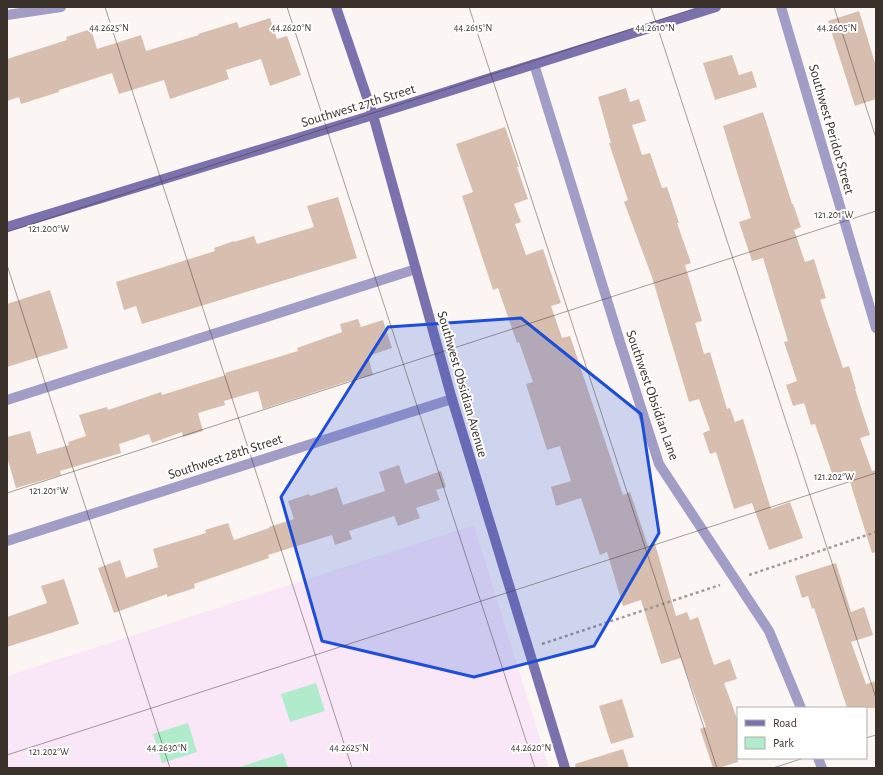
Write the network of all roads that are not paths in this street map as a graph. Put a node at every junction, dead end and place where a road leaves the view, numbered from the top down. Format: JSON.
{"nodes":[{"id":1,"x":61,"y":7,"type":"edge"},
{"id":2,"x":336,"y":7,"type":"edge"},
{"id":3,"x":716,"y":7,"type":"edge"},
{"id":4,"x":781,"y":7,"type":"edge"},
{"id":5,"x":7,"y":15,"type":"edge"},
{"id":6,"x":534,"y":64,"type":"junction"},
{"id":7,"x":374,"y":115,"type":"junction"},
{"id":8,"x":7,"y":227,"type":"edge"},
{"id":9,"x":416,"y":269,"type":"junction"},
{"id":10,"x":876,"y":328,"type":"edge"},
{"id":11,"x":452,"y":399,"type":"junction"},
{"id":12,"x":7,"y":400,"type":"edge"},
{"id":13,"x":7,"y":541,"type":"edge"},
{"id":14,"x":801,"y":707,"type":"edge"},
{"id":15,"x":565,"y":768,"type":"edge"}],
"edges":[{"from":1,"to":5,"type":"street"},
{"from":2,"to":7,"type":"street","name":"Southwest Obsidian Avenue"},
{"from":3,"to":6,"type":"street","name":"Southwest 27th Street"},
{"from":4,"to":10,"type":"street","name":"Southwest Peridot Street"},
{"from":6,"to":7,"type":"street","name":"Southwest 27th Street"},
{"from":6,"to":14,"type":"street","name":"Southwest Obsidian Lane"},
{"from":7,"to":8,"type":"street","name":"Southwest 27th Street"},
{"from":7,"to":9,"type":"street","name":"Southwest Obsidian Avenue"},
{"from":9,"to":11,"type":"street","name":"Southwest Obsidian Avenue"},
{"from":9,"to":12,"type":"street"},
{"from":11,"to":13,"type":"street","name":"Southwest 28th Street"},
{"from":11,"to":15,"type":"street","name":"Southwest Obsidian Avenue"}]}
